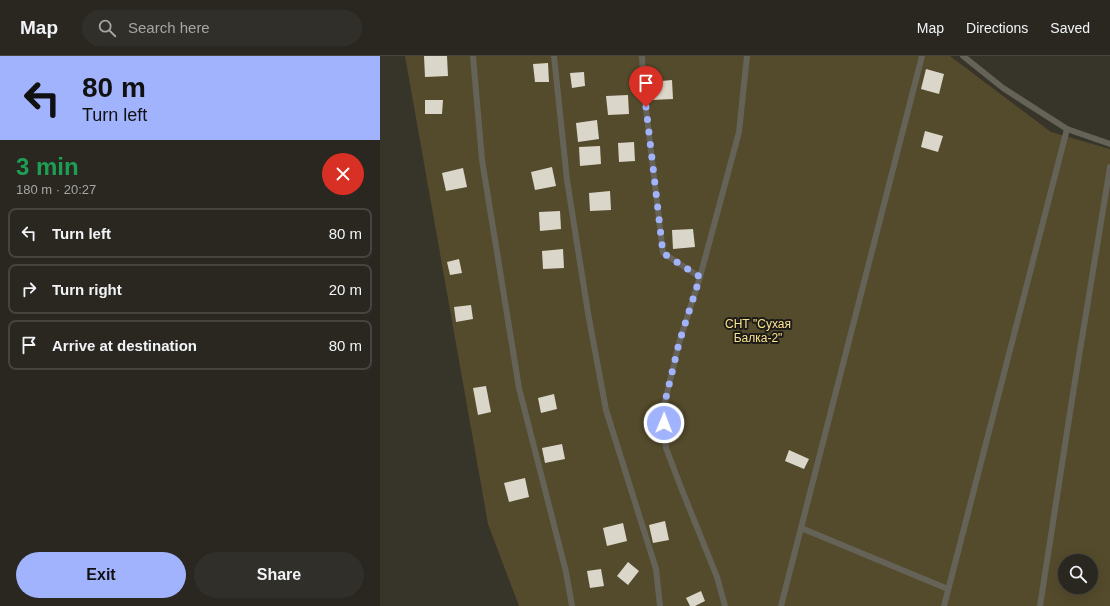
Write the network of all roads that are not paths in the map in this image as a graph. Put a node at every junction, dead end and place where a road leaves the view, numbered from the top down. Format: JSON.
{"nodes":[{"id":1,"x":473,"y":56,"type":"edge"},
{"id":2,"x":554,"y":56,"type":"edge"},
{"id":3,"x":642,"y":56,"type":"edge"},
{"id":4,"x":747,"y":56,"type":"edge"},
{"id":5,"x":922,"y":56,"type":"edge"},
{"id":6,"x":963,"y":56,"type":"edge"},
{"id":7,"x":1067,"y":129,"type":"junction"},
{"id":8,"x":1110,"y":144,"type":"edge"},
{"id":9,"x":1110,"y":167,"type":"edge"},
{"id":10,"x":700,"y":277,"type":"junction"},
{"id":11,"x":801,"y":528,"type":"junction"},
{"id":12,"x":948,"y":589,"type":"junction"},
{"id":13,"x":572,"y":606,"type":"edge"},
{"id":14,"x":660,"y":606,"type":"edge"},
{"id":15,"x":725,"y":606,"type":"edge"},
{"id":16,"x":780,"y":606,"type":"edge"},
{"id":17,"x":944,"y":606,"type":"edge"},
{"id":18,"x":1040,"y":606,"type":"edge"}],
"edges":[{"from":1,"to":13,"type":"lane"},
{"from":2,"to":14,"type":"lane"},
{"from":3,"to":10,"type":"lane"},
{"from":4,"to":10,"type":"lane"},
{"from":5,"to":11,"type":"lane"},
{"from":6,"to":7,"type":"lane"},
{"from":7,"to":8,"type":"lane"},
{"from":7,"to":12,"type":"lane"},
{"from":9,"to":18,"type":"lane"},
{"from":10,"to":15,"type":"lane"},
{"from":11,"to":12,"type":"lane"},
{"from":11,"to":16,"type":"lane"},
{"from":12,"to":17,"type":"lane"}]}
